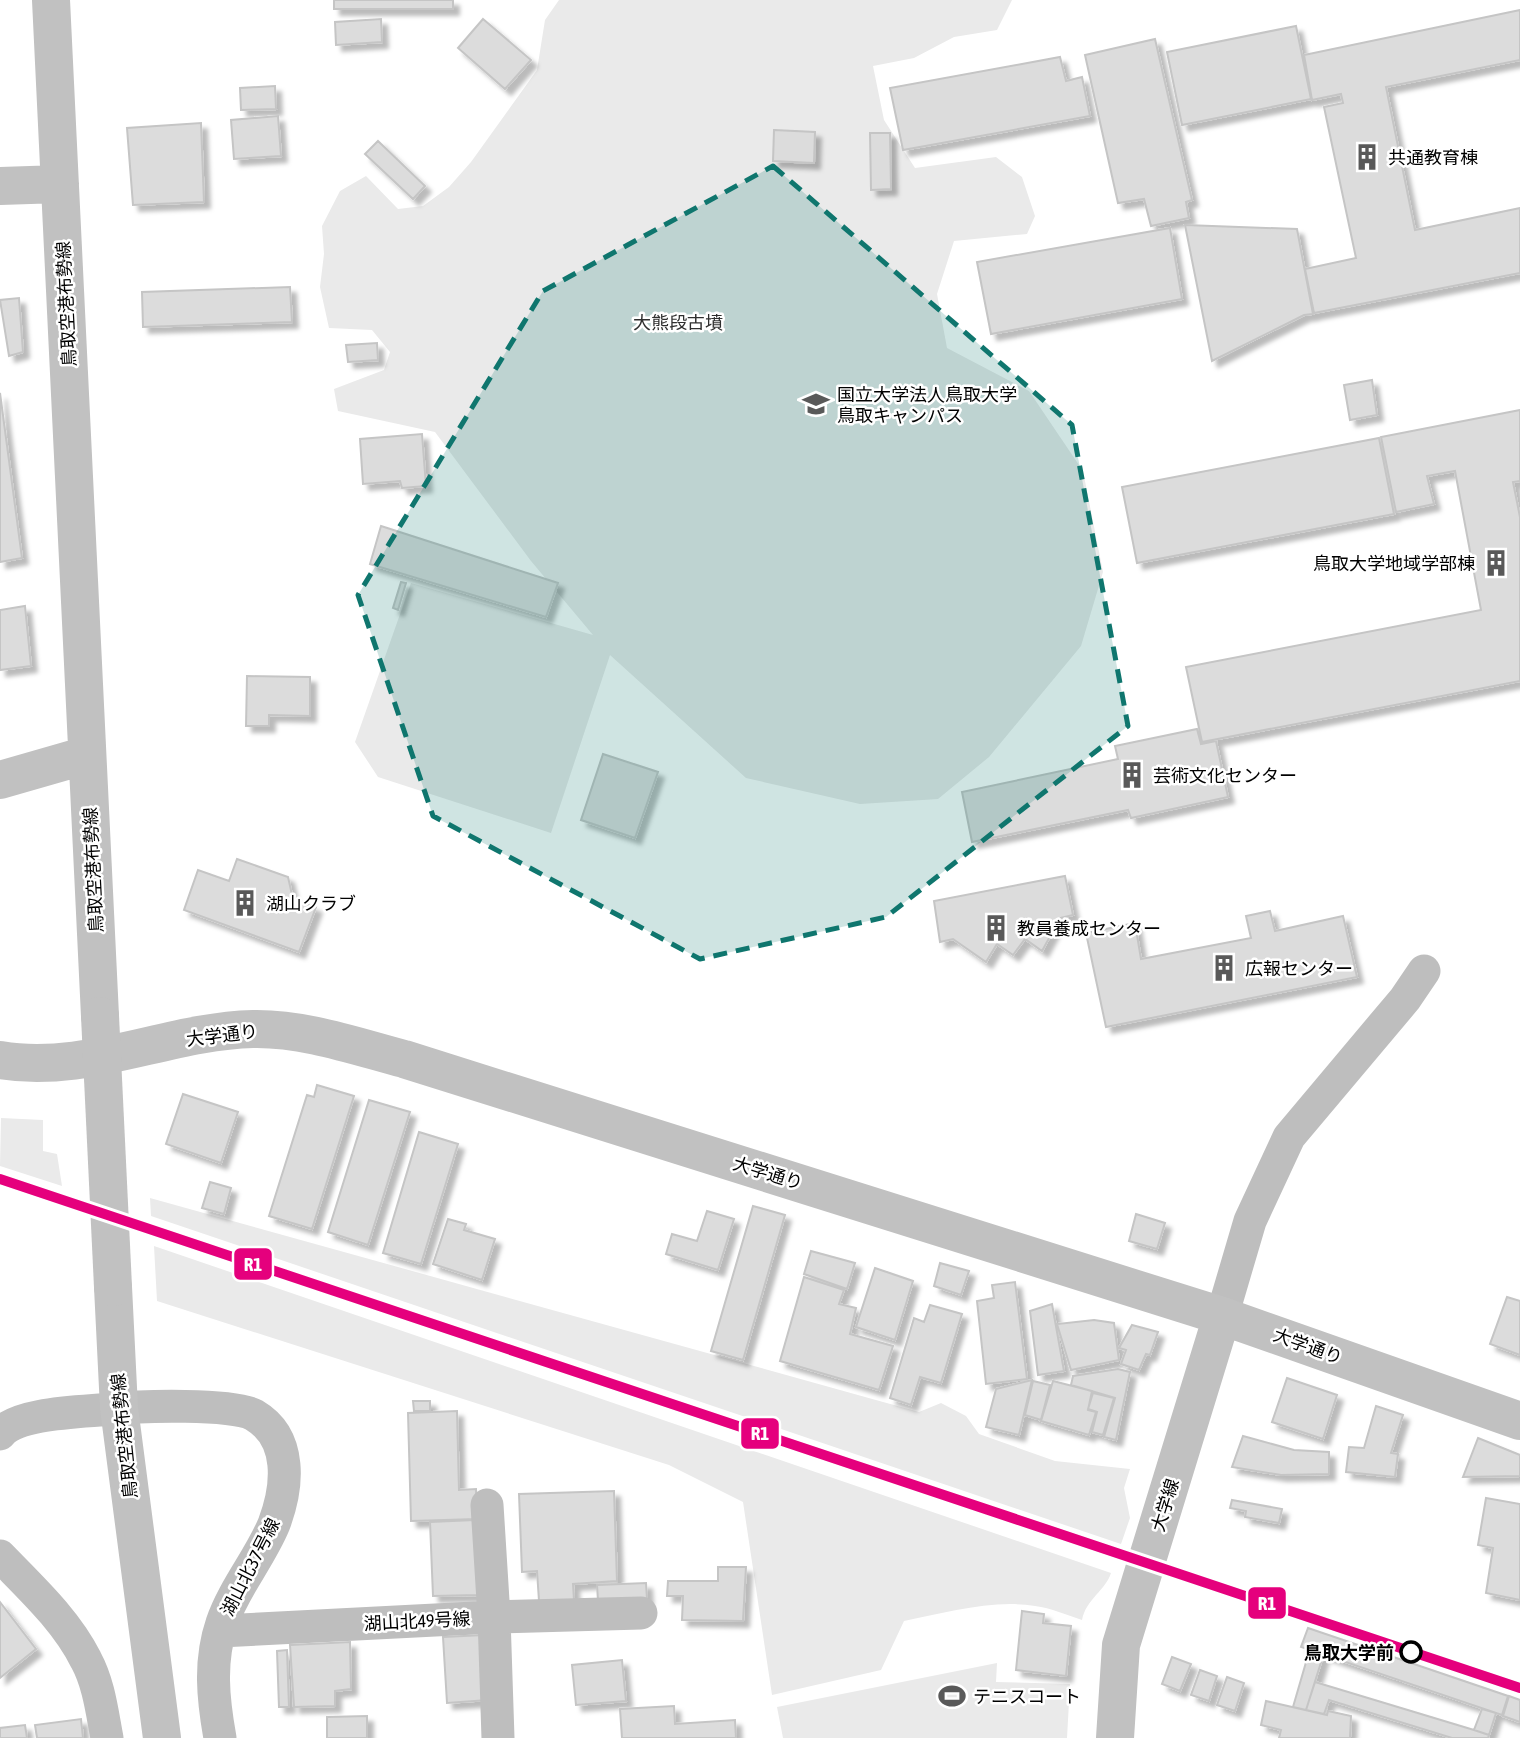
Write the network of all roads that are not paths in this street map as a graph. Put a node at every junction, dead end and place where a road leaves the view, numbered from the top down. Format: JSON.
{"nodes":[{"id":1,"x":51,"y":0,"type":"edge"},
{"id":2,"x":60,"y":184,"type":"junction"},
{"id":3,"x":0,"y":186,"type":"edge"},
{"id":4,"x":87,"y":755,"type":"junction"},
{"id":5,"x":0,"y":780,"type":"edge"},
{"id":6,"x":1424,"y":971,"type":"dead end"},
{"id":7,"x":0,"y":1060,"type":"edge"},
{"id":8,"x":1222,"y":1316,"type":"junction"},
{"id":9,"x":119,"y":1408,"type":"junction"},
{"id":10,"x":1520,"y":1421,"type":"edge"},
{"id":11,"x":0,"y":1434,"type":"edge"},
{"id":12,"x":487,"y":1505,"type":"dead end"},
{"id":13,"x":0,"y":1556,"type":"edge"},
{"id":14,"x":640,"y":1613,"type":"dead end"},
{"id":15,"x":494,"y":1617,"type":"junction"},
{"id":16,"x":220,"y":1631,"type":"junction"},
{"id":17,"x":107,"y":1738,"type":"edge"},
{"id":18,"x":162,"y":1738,"type":"edge"},
{"id":19,"x":220,"y":1738,"type":"edge"},
{"id":20,"x":498,"y":1738,"type":"edge"},
{"id":21,"x":1115,"y":1738,"type":"edge"}],
"edges":[{"from":1,"to":2,"type":"street","name":"鳥取空港布勢線"},
{"from":2,"to":3,"type":"street"},
{"from":2,"to":4,"type":"street","name":"鳥取空港布勢線"},
{"from":4,"to":5,"type":"street"},
{"from":4,"to":9,"type":"street","name":"鳥取空港布勢線","bridge":true},
{"from":6,"to":8,"type":"street"},
{"from":7,"to":8,"type":"street","name":"大学通り"},
{"from":8,"to":10,"type":"street","name":"大学通り"},
{"from":8,"to":21,"type":"street","name":"大学線"},
{"from":9,"to":11,"type":"street","name":"湖山北37号線"},
{"from":9,"to":16,"type":"street","name":"湖山北37号線"},
{"from":9,"to":18,"type":"street","name":"鳥取空港布勢線"},
{"from":12,"to":15,"type":"street"},
{"from":13,"to":17,"type":"street"},
{"from":14,"to":15,"type":"street"},
{"from":15,"to":16,"type":"street","name":"湖山北49号線"},
{"from":15,"to":20,"type":"street","name":"湖山北49号線"},
{"from":16,"to":19,"type":"street","name":"湖山北37号線"}]}
